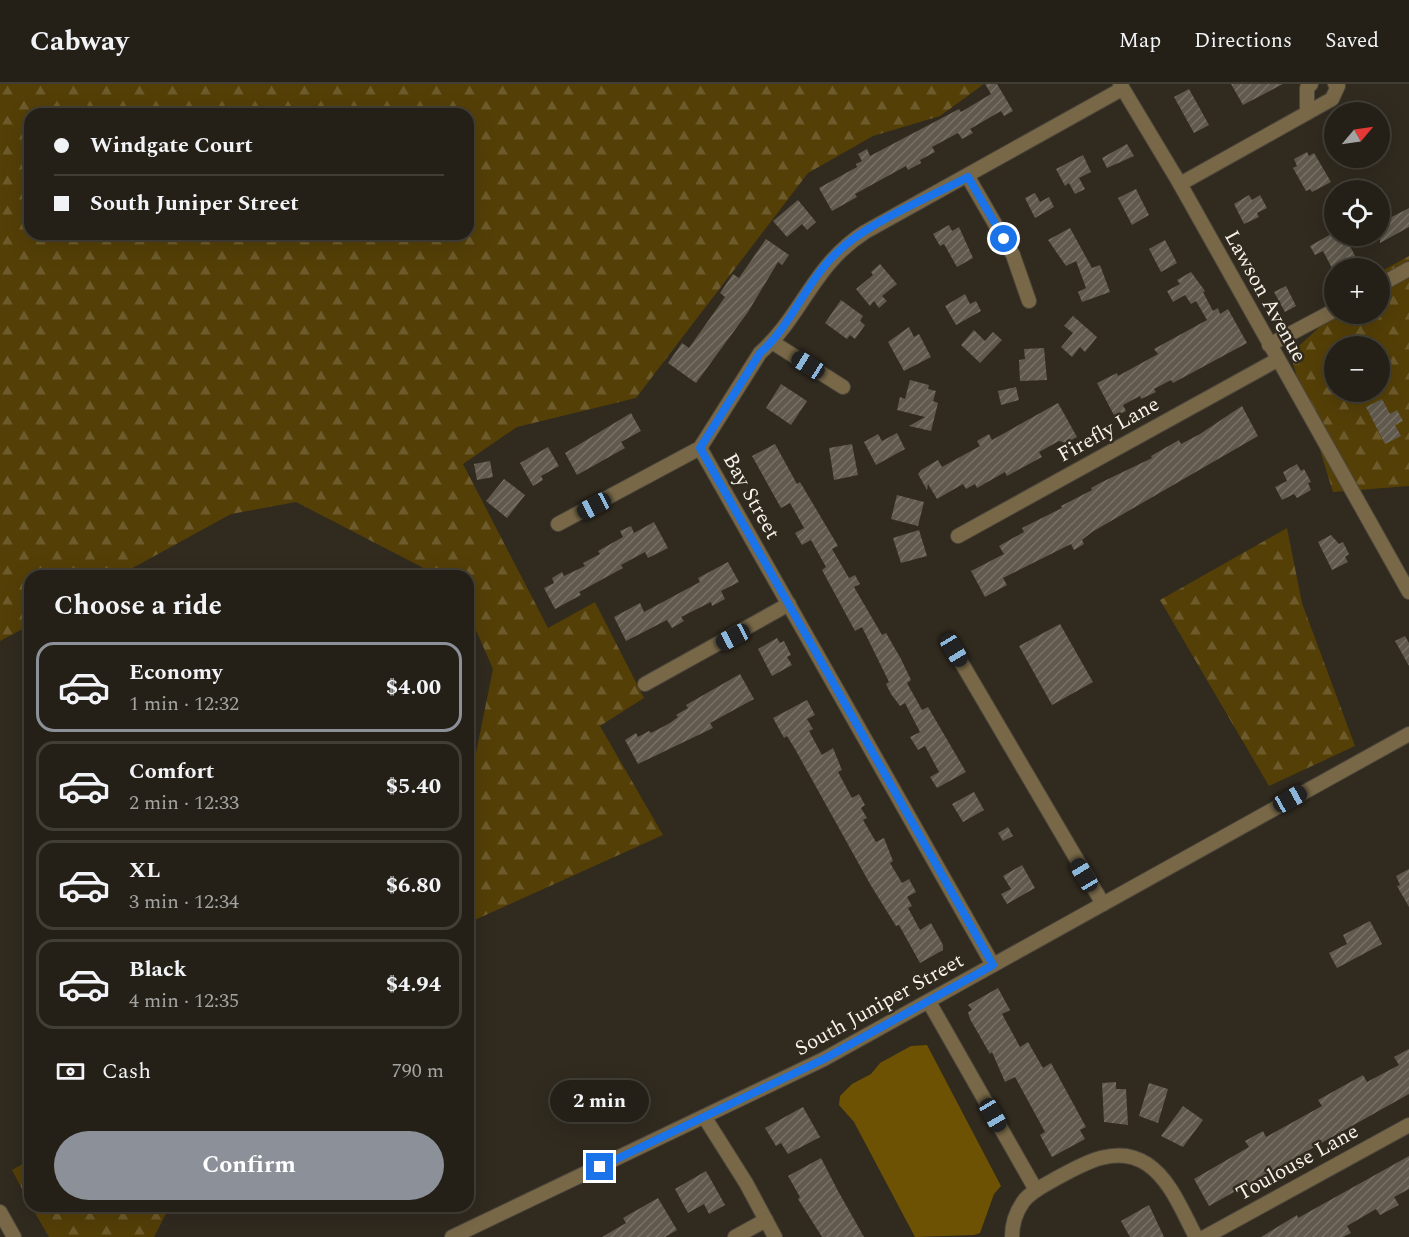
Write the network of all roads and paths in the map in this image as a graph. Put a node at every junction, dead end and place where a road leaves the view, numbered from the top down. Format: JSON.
{"nodes":[{"id":1,"x":1311,"y":84,"type":"edge"},
{"id":2,"x":1335,"y":84,"type":"edge"},
{"id":3,"x":1121,"y":86,"type":"edge"},
{"id":4,"x":1307,"y":113,"type":"junction"},
{"id":5,"x":968,"y":177,"type":"junction"},
{"id":6,"x":1180,"y":184,"type":"junction"},
{"id":7,"x":1409,"y":269,"type":"edge"},
{"id":8,"x":1390,"y":279,"type":"edge"},
{"id":9,"x":1029,"y":301,"type":"dead end"},
{"id":10,"x":1324,"y":316,"type":"edge"},
{"id":11,"x":772,"y":342,"type":"junction"},
{"id":12,"x":1269,"y":345,"type":"junction"},
{"id":13,"x":1277,"y":360,"type":"junction"},
{"id":14,"x":843,"y":387,"type":"dead end"},
{"id":15,"x":700,"y":448,"type":"junction"},
{"id":16,"x":558,"y":524,"type":"dead end"},
{"id":17,"x":958,"y":536,"type":"dead end"},
{"id":18,"x":1409,"y":592,"type":"edge"},
{"id":19,"x":789,"y":604,"type":"junction"},
{"id":20,"x":954,"y":650,"type":"dead end"},
{"id":21,"x":645,"y":684,"type":"dead end"},
{"id":22,"x":1408,"y":735,"type":"edge"},
{"id":23,"x":1103,"y":904,"type":"junction"},
{"id":24,"x":993,"y":965,"type":"junction"},
{"id":25,"x":929,"y":1002,"type":"junction"},
{"id":26,"x":705,"y":1118,"type":"junction"},
{"id":27,"x":1409,"y":1125,"type":"edge"},
{"id":28,"x":1036,"y":1190,"type":"junction"},
{"id":29,"x":0,"y":1212,"type":"edge"},
{"id":30,"x":766,"y":1220,"type":"junction"},
{"id":31,"x":14,"y":1237,"type":"edge"},
{"id":32,"x":452,"y":1237,"type":"edge"},
{"id":33,"x":735,"y":1237,"type":"edge"},
{"id":34,"x":775,"y":1237,"type":"edge"},
{"id":35,"x":1012,"y":1237,"type":"edge"},
{"id":36,"x":1196,"y":1237,"type":"edge"},
{"id":37,"x":1205,"y":1237,"type":"edge"}],
"edges":[{"from":1,"to":4,"type":"street"},
{"from":2,"to":4,"type":"street"},
{"from":3,"to":5,"type":"street","name":"Bay Street"},
{"from":3,"to":6,"type":"street","name":"Lawson Avenue"},
{"from":4,"to":6,"type":"street"},
{"from":5,"to":9,"type":"street"},
{"from":5,"to":11,"type":"street","name":"Bay Street"},
{"from":6,"to":12,"type":"street","name":"Lawson Avenue"},
{"from":7,"to":8,"type":"street"},
{"from":10,"to":12,"type":"street"},
{"from":11,"to":14,"type":"street"},
{"from":11,"to":15,"type":"street","name":"Bay Street"},
{"from":12,"to":13,"type":"street","name":"Lawson Avenue"},
{"from":13,"to":17,"type":"street","name":"Firefly Lane"},
{"from":13,"to":18,"type":"street","name":"Lawson Avenue"},
{"from":15,"to":16,"type":"street"},
{"from":15,"to":19,"type":"street","name":"Bay Street"},
{"from":19,"to":21,"type":"street"},
{"from":19,"to":24,"type":"street","name":"Bay Street"},
{"from":20,"to":23,"type":"street"},
{"from":22,"to":23,"type":"street","name":"South Juniper Street"},
{"from":23,"to":24,"type":"street","name":"South Juniper Street"},
{"from":24,"to":25,"type":"street","name":"South Juniper Street"},
{"from":25,"to":26,"type":"street","name":"South Juniper Street"},
{"from":25,"to":28,"type":"street"},
{"from":26,"to":30,"type":"street"},
{"from":26,"to":32,"type":"street","name":"South Juniper Street"},
{"from":27,"to":37,"type":"street","name":"Toulouse Lane"},
{"from":28,"to":35,"type":"street"},
{"from":28,"to":36,"type":"street"},
{"from":29,"to":31,"type":"street"},
{"from":30,"to":33,"type":"street"},
{"from":30,"to":34,"type":"street"}]}
